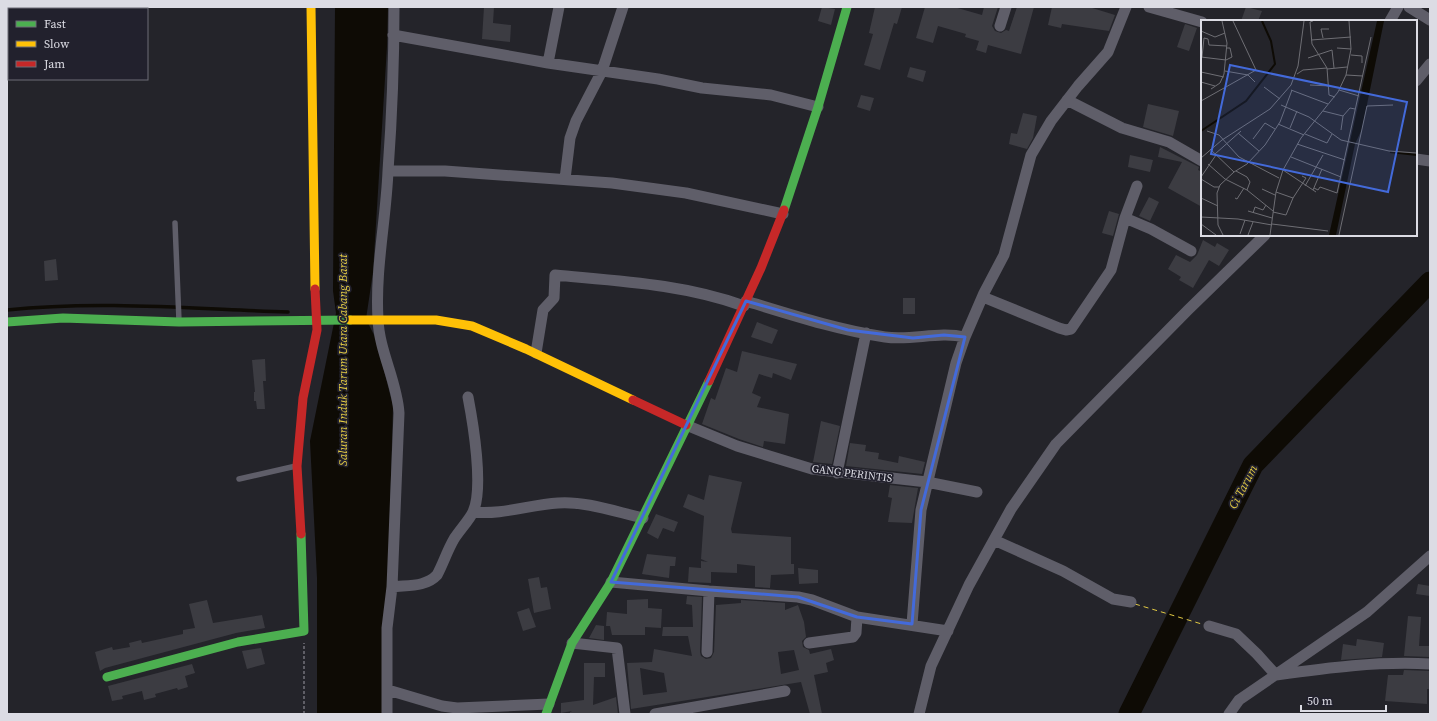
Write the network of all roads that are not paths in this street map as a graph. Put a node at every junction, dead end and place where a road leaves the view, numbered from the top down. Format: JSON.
{"nodes":[{"id":1,"x":311,"y":7,"type":"edge"},
{"id":2,"x":394,"y":7,"type":"edge"},
{"id":3,"x":623,"y":7,"type":"edge"},
{"id":4,"x":847,"y":7,"type":"edge"},
{"id":5,"x":1006,"y":7,"type":"edge"},
{"id":6,"x":1126,"y":7,"type":"edge"},
{"id":7,"x":1149,"y":7,"type":"edge"},
{"id":8,"x":1398,"y":7,"type":"edge"},
{"id":9,"x":1409,"y":7,"type":"edge"},
{"id":10,"x":558,"y":8,"type":"edge"},
{"id":11,"x":1391,"y":20,"type":"edge"},
{"id":12,"x":1430,"y":20,"type":"edge"},
{"id":13,"x":1201,"y":22,"type":"edge"},
{"id":14,"x":1000,"y":26,"type":"dead end"},
{"id":15,"x":393,"y":35,"type":"junction"},
{"id":16,"x":548,"y":63,"type":"junction"},
{"id":17,"x":1430,"y":64,"type":"edge"},
{"id":18,"x":602,"y":71,"type":"junction"},
{"id":19,"x":1417,"y":80,"type":"edge"},
{"id":20,"x":1067,"y":100,"type":"junction"},
{"id":21,"x":818,"y":107,"type":"junction"},
{"id":22,"x":1417,"y":159,"type":"edge"},
{"id":23,"x":1201,"y":160,"type":"edge"},
{"id":24,"x":1430,"y":161,"type":"edge"},
{"id":25,"x":388,"y":171,"type":"junction"},
{"id":26,"x":564,"y":179,"type":"junction"},
{"id":27,"x":1138,"y":186,"type":"dead end"},
{"id":28,"x":783,"y":214,"type":"junction"},
{"id":29,"x":1125,"y":218,"type":"junction"},
{"id":30,"x":175,"y":223,"type":"dead end"},
{"id":31,"x":1264,"y":236,"type":"edge"},
{"id":32,"x":1191,"y":251,"type":"dead end"},
{"id":33,"x":983,"y":297,"type":"junction"},
{"id":34,"x":745,"y":303,"type":"junction"},
{"id":35,"x":179,"y":318,"type":"junction"},
{"id":36,"x":317,"y":319,"type":"junction"},
{"id":37,"x":372,"y":320,"type":"junction"},
{"id":38,"x":7,"y":322,"type":"edge"},
{"id":39,"x":866,"y":333,"type":"junction"},
{"id":40,"x":965,"y":337,"type":"junction"},
{"id":41,"x":536,"y":353,"type":"junction"},
{"id":42,"x":468,"y":397,"type":"dead end"},
{"id":43,"x":686,"y":426,"type":"junction"},
{"id":44,"x":297,"y":466,"type":"junction"},
{"id":45,"x":837,"y":473,"type":"junction"},
{"id":46,"x":239,"y":479,"type":"dead end"},
{"id":47,"x":927,"y":482,"type":"junction"},
{"id":48,"x":977,"y":492,"type":"dead end"},
{"id":49,"x":473,"y":512,"type":"junction"},
{"id":50,"x":643,"y":518,"type":"junction"},
{"id":51,"x":994,"y":540,"type":"junction"},
{"id":52,"x":1430,"y":556,"type":"edge"},
{"id":53,"x":611,"y":582,"type":"junction"},
{"id":54,"x":392,"y":587,"type":"junction"},
{"id":55,"x":709,"y":591,"type":"junction"},
{"id":56,"x":1131,"y":602,"type":"dead end"},
{"id":57,"x":857,"y":617,"type":"junction"},
{"id":58,"x":912,"y":624,"type":"junction"},
{"id":59,"x":1209,"y":626,"type":"dead end"},
{"id":60,"x":948,"y":631,"type":"junction"},
{"id":61,"x":572,"y":643,"type":"junction"},
{"id":62,"x":809,"y":643,"type":"dead end"},
{"id":63,"x":707,"y":652,"type":"dead end"},
{"id":64,"x":1430,"y":664,"type":"edge"},
{"id":65,"x":1276,"y":675,"type":"junction"},
{"id":66,"x":107,"y":677,"type":"dead end"},
{"id":67,"x":388,"y":690,"type":"junction"},
{"id":68,"x":785,"y":691,"type":"dead end"},
{"id":69,"x":548,"y":709,"type":"edge"},
{"id":70,"x":387,"y":714,"type":"edge"},
{"id":71,"x":626,"y":714,"type":"edge"},
{"id":72,"x":655,"y":714,"type":"edge"},
{"id":73,"x":919,"y":714,"type":"edge"},
{"id":74,"x":1229,"y":714,"type":"edge"}],
"edges":[{"from":1,"to":36,"type":"street"},
{"from":2,"to":15,"type":"street"},
{"from":3,"to":18,"type":"street"},
{"from":4,"to":21,"type":"street"},
{"from":5,"to":14,"type":"street"},
{"from":6,"to":20,"type":"street"},
{"from":7,"to":13,"type":"street"},
{"from":8,"to":11,"type":"street"},
{"from":9,"to":12,"type":"street"},
{"from":10,"to":16,"type":"street"},
{"from":15,"to":16,"type":"street"},
{"from":15,"to":25,"type":"street"},
{"from":16,"to":18,"type":"street"},
{"from":17,"to":19,"type":"street"},
{"from":18,"to":21,"type":"street"},
{"from":18,"to":26,"type":"street"},
{"from":20,"to":23,"type":"street"},
{"from":20,"to":33,"type":"street"},
{"from":21,"to":28,"type":"street"},
{"from":22,"to":24,"type":"street"},
{"from":25,"to":26,"type":"street"},
{"from":25,"to":37,"type":"street"},
{"from":26,"to":28,"type":"street"},
{"from":27,"to":29,"type":"street"},
{"from":28,"to":34,"type":"street"},
{"from":29,"to":32,"type":"street"},
{"from":29,"to":33,"type":"street"},
{"from":30,"to":35,"type":"lane"},
{"from":31,"to":51,"type":"street"},
{"from":33,"to":40,"type":"street"},
{"from":34,"to":39,"type":"street"},
{"from":34,"to":41,"type":"street"},
{"from":34,"to":43,"type":"street"},
{"from":35,"to":36,"type":"street"},
{"from":35,"to":38,"type":"street"},
{"from":36,"to":37,"type":"street"},
{"from":36,"to":44,"type":"street"},
{"from":37,"to":41,"type":"street"},
{"from":37,"to":54,"type":"street"},
{"from":39,"to":40,"type":"street"},
{"from":39,"to":45,"type":"street"},
{"from":40,"to":47,"type":"street"},
{"from":41,"to":43,"type":"street"},
{"from":42,"to":49,"type":"street"},
{"from":43,"to":45,"type":"street","name":"GANG PERINTIS"},
{"from":43,"to":50,"type":"street"},
{"from":44,"to":46,"type":"lane"},
{"from":44,"to":66,"type":"street"},
{"from":45,"to":47,"type":"street","name":"GANG PERINTIS"},
{"from":47,"to":48,"type":"street","name":"GANG PERINTIS"},
{"from":47,"to":58,"type":"street"},
{"from":49,"to":50,"type":"street"},
{"from":49,"to":54,"type":"street"},
{"from":50,"to":53,"type":"street"},
{"from":51,"to":56,"type":"street"},
{"from":51,"to":60,"type":"street"},
{"from":52,"to":65,"type":"street"},
{"from":53,"to":55,"type":"street"},
{"from":53,"to":61,"type":"street"},
{"from":54,"to":67,"type":"street"},
{"from":55,"to":57,"type":"street"},
{"from":55,"to":63,"type":"street"},
{"from":57,"to":58,"type":"street"},
{"from":57,"to":62,"type":"street"},
{"from":58,"to":60,"type":"street"},
{"from":59,"to":65,"type":"street"},
{"from":60,"to":73,"type":"street"},
{"from":61,"to":69,"type":"street"},
{"from":61,"to":71,"type":"street"},
{"from":64,"to":65,"type":"street"},
{"from":65,"to":74,"type":"street"},
{"from":67,"to":69,"type":"street"},
{"from":67,"to":70,"type":"street"},
{"from":68,"to":72,"type":"street"}]}
